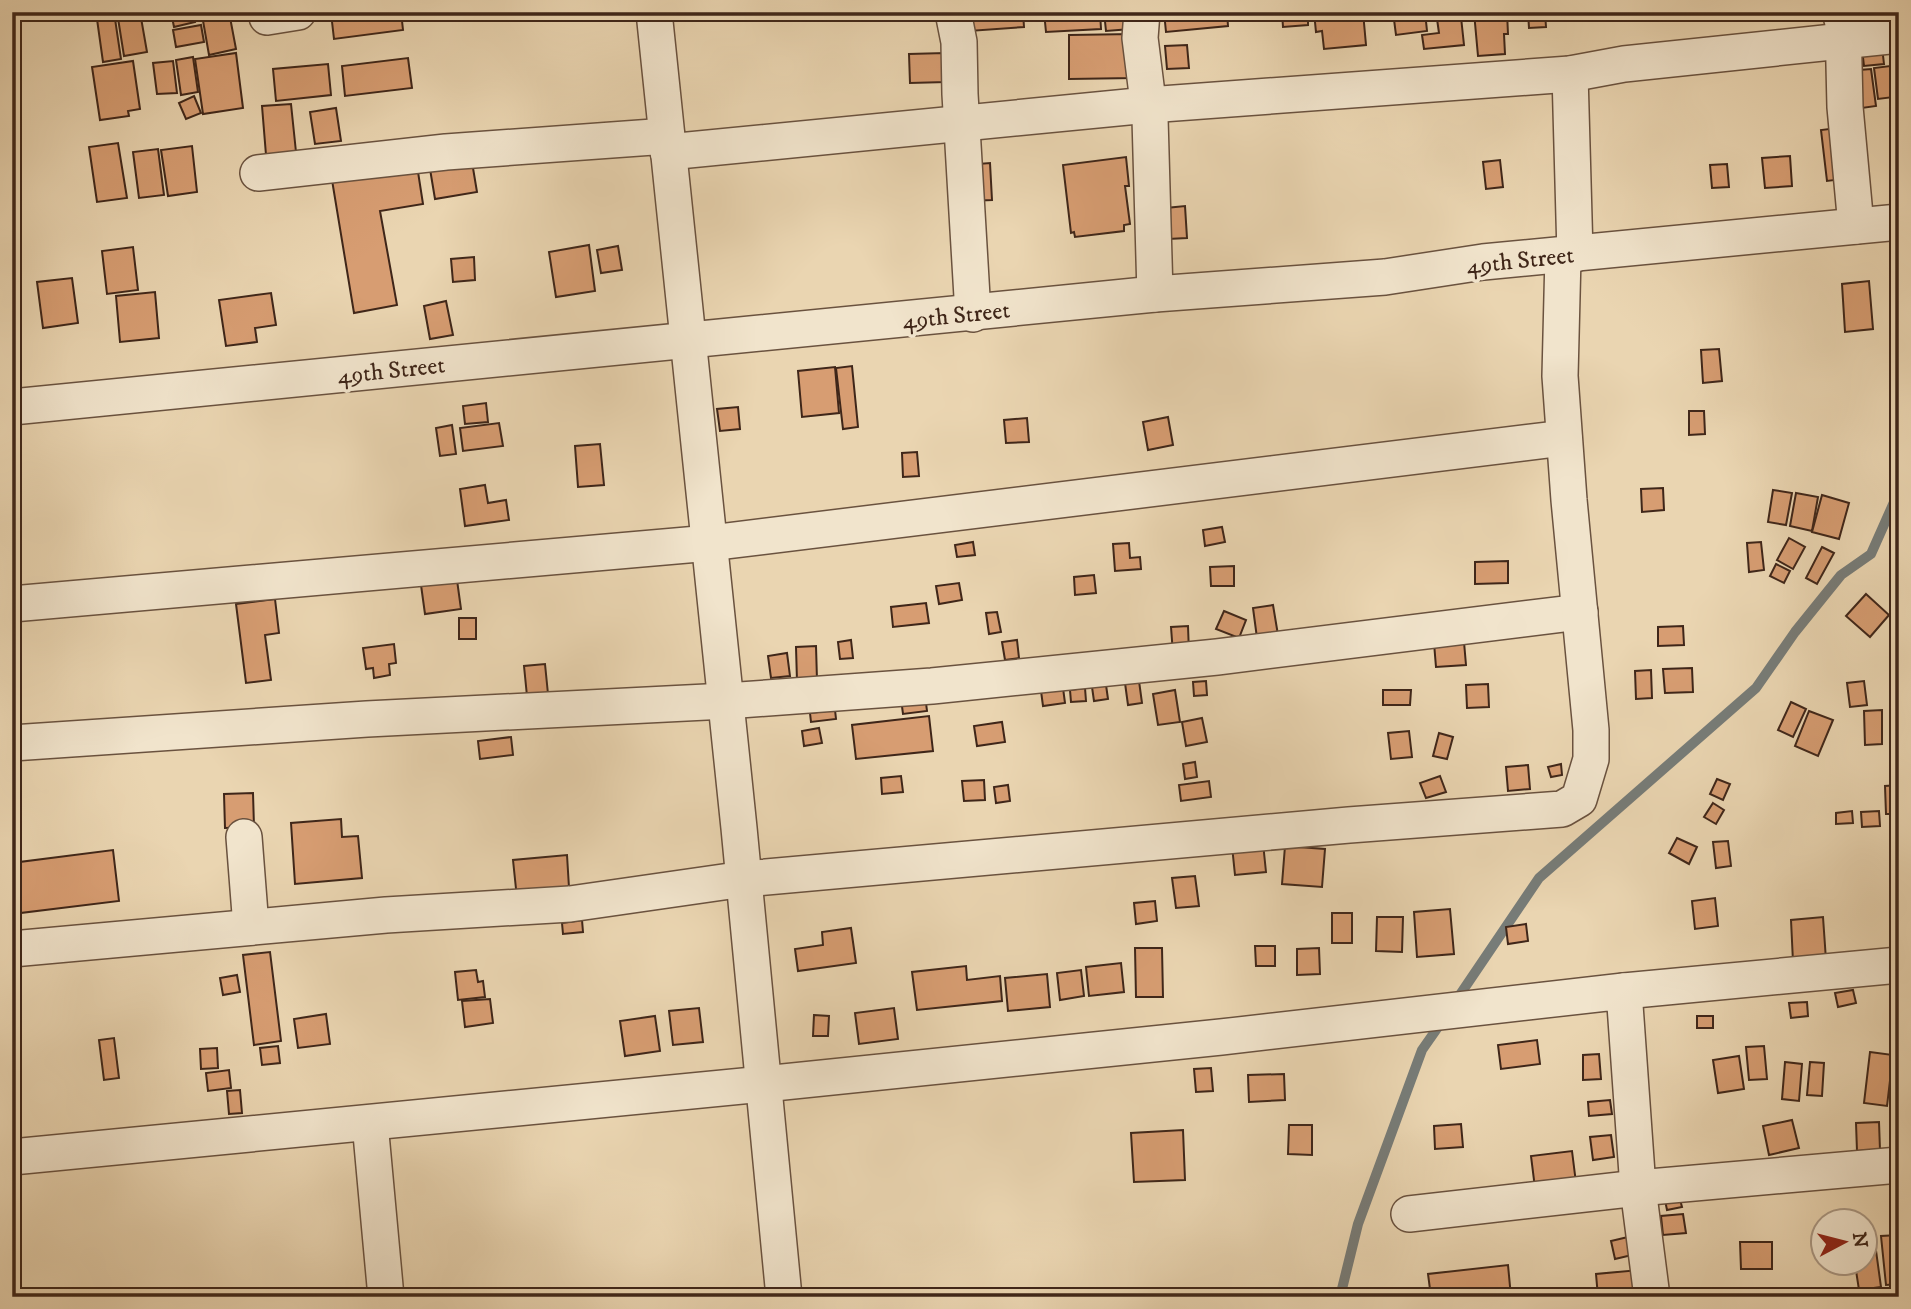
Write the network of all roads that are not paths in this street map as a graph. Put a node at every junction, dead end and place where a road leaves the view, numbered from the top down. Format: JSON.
{"nodes":[{"id":1,"x":654,"y":12,"type":"edge"},
{"id":2,"x":953,"y":12,"type":"edge"},
{"id":3,"x":1142,"y":12,"type":"edge"},
{"id":4,"x":1842,"y":26,"type":"edge"},
{"id":5,"x":1899,"y":35,"type":"edge"},
{"id":6,"x":1570,"y":74,"type":"junction"},
{"id":7,"x":1149,"y":105,"type":"junction"},
{"id":8,"x":962,"y":124,"type":"junction"},
{"id":9,"x":668,"y":144,"type":"junction"},
{"id":10,"x":258,"y":173,"type":"dead end"},
{"id":11,"x":1899,"y":222,"type":"edge"},
{"id":12,"x":1856,"y":226,"type":"junction"},
{"id":13,"x":1569,"y":255,"type":"junction"},
{"id":14,"x":1155,"y":294,"type":"junction"},
{"id":15,"x":973,"y":314,"type":"junction"},
{"id":16,"x":688,"y":340,"type":"junction"},
{"id":17,"x":12,"y":407,"type":"edge"},
{"id":18,"x":1564,"y":438,"type":"junction"},
{"id":19,"x":710,"y":543,"type":"junction"},
{"id":20,"x":12,"y":604,"type":"edge"},
{"id":21,"x":1580,"y":612,"type":"junction"},
{"id":22,"x":726,"y":701,"type":"junction"},
{"id":23,"x":12,"y":743,"type":"edge"},
{"id":24,"x":244,"y":837,"type":"dead end"},
{"id":25,"x":744,"y":879,"type":"junction"},
{"id":26,"x":251,"y":927,"type":"junction"},
{"id":27,"x":12,"y":949,"type":"edge"},
{"id":28,"x":1899,"y":965,"type":"edge"},
{"id":29,"x":1624,"y":991,"type":"junction"},
{"id":30,"x":764,"y":1084,"type":"junction"},
{"id":31,"x":370,"y":1123,"type":"junction"},
{"id":32,"x":12,"y":1157,"type":"edge"},
{"id":33,"x":1899,"y":1165,"type":"edge"},
{"id":34,"x":1639,"y":1188,"type":"junction"},
{"id":35,"x":1409,"y":1214,"type":"dead end"},
{"id":36,"x":386,"y":1297,"type":"edge"},
{"id":37,"x":784,"y":1297,"type":"edge"},
{"id":38,"x":1652,"y":1297,"type":"edge"}],
"edges":[{"from":1,"to":9,"type":"street"},
{"from":2,"to":8,"type":"street"},
{"from":3,"to":7,"type":"street"},
{"from":4,"to":5,"type":"street"},
{"from":4,"to":6,"type":"street"},
{"from":4,"to":12,"type":"street"},
{"from":6,"to":7,"type":"street"},
{"from":6,"to":13,"type":"street"},
{"from":7,"to":8,"type":"street"},
{"from":7,"to":14,"type":"street"},
{"from":8,"to":9,"type":"street"},
{"from":8,"to":15,"type":"street"},
{"from":9,"to":10,"type":"street"},
{"from":9,"to":16,"type":"street"},
{"from":11,"to":12,"type":"street","name":"49th Street"},
{"from":12,"to":13,"type":"street","name":"49th Street"},
{"from":13,"to":14,"type":"street","name":"49th Street"},
{"from":13,"to":18,"type":"street"},
{"from":14,"to":15,"type":"street","name":"49th Street"},
{"from":15,"to":16,"type":"street","name":"49th Street"},
{"from":16,"to":17,"type":"street","name":"49th Street"},
{"from":16,"to":19,"type":"street"},
{"from":18,"to":19,"type":"street"},
{"from":18,"to":21,"type":"street"},
{"from":19,"to":20,"type":"street"},
{"from":19,"to":22,"type":"street"},
{"from":21,"to":22,"type":"street"},
{"from":21,"to":25,"type":"street"},
{"from":22,"to":23,"type":"street"},
{"from":22,"to":25,"type":"street"},
{"from":24,"to":26,"type":"street"},
{"from":25,"to":26,"type":"street"},
{"from":25,"to":30,"type":"street"},
{"from":26,"to":27,"type":"street"},
{"from":28,"to":29,"type":"street"},
{"from":29,"to":30,"type":"street"},
{"from":29,"to":34,"type":"street"},
{"from":30,"to":31,"type":"street"},
{"from":30,"to":37,"type":"street"},
{"from":31,"to":32,"type":"street"},
{"from":31,"to":36,"type":"street"},
{"from":33,"to":34,"type":"street"},
{"from":34,"to":35,"type":"street"},
{"from":34,"to":38,"type":"street"}]}
